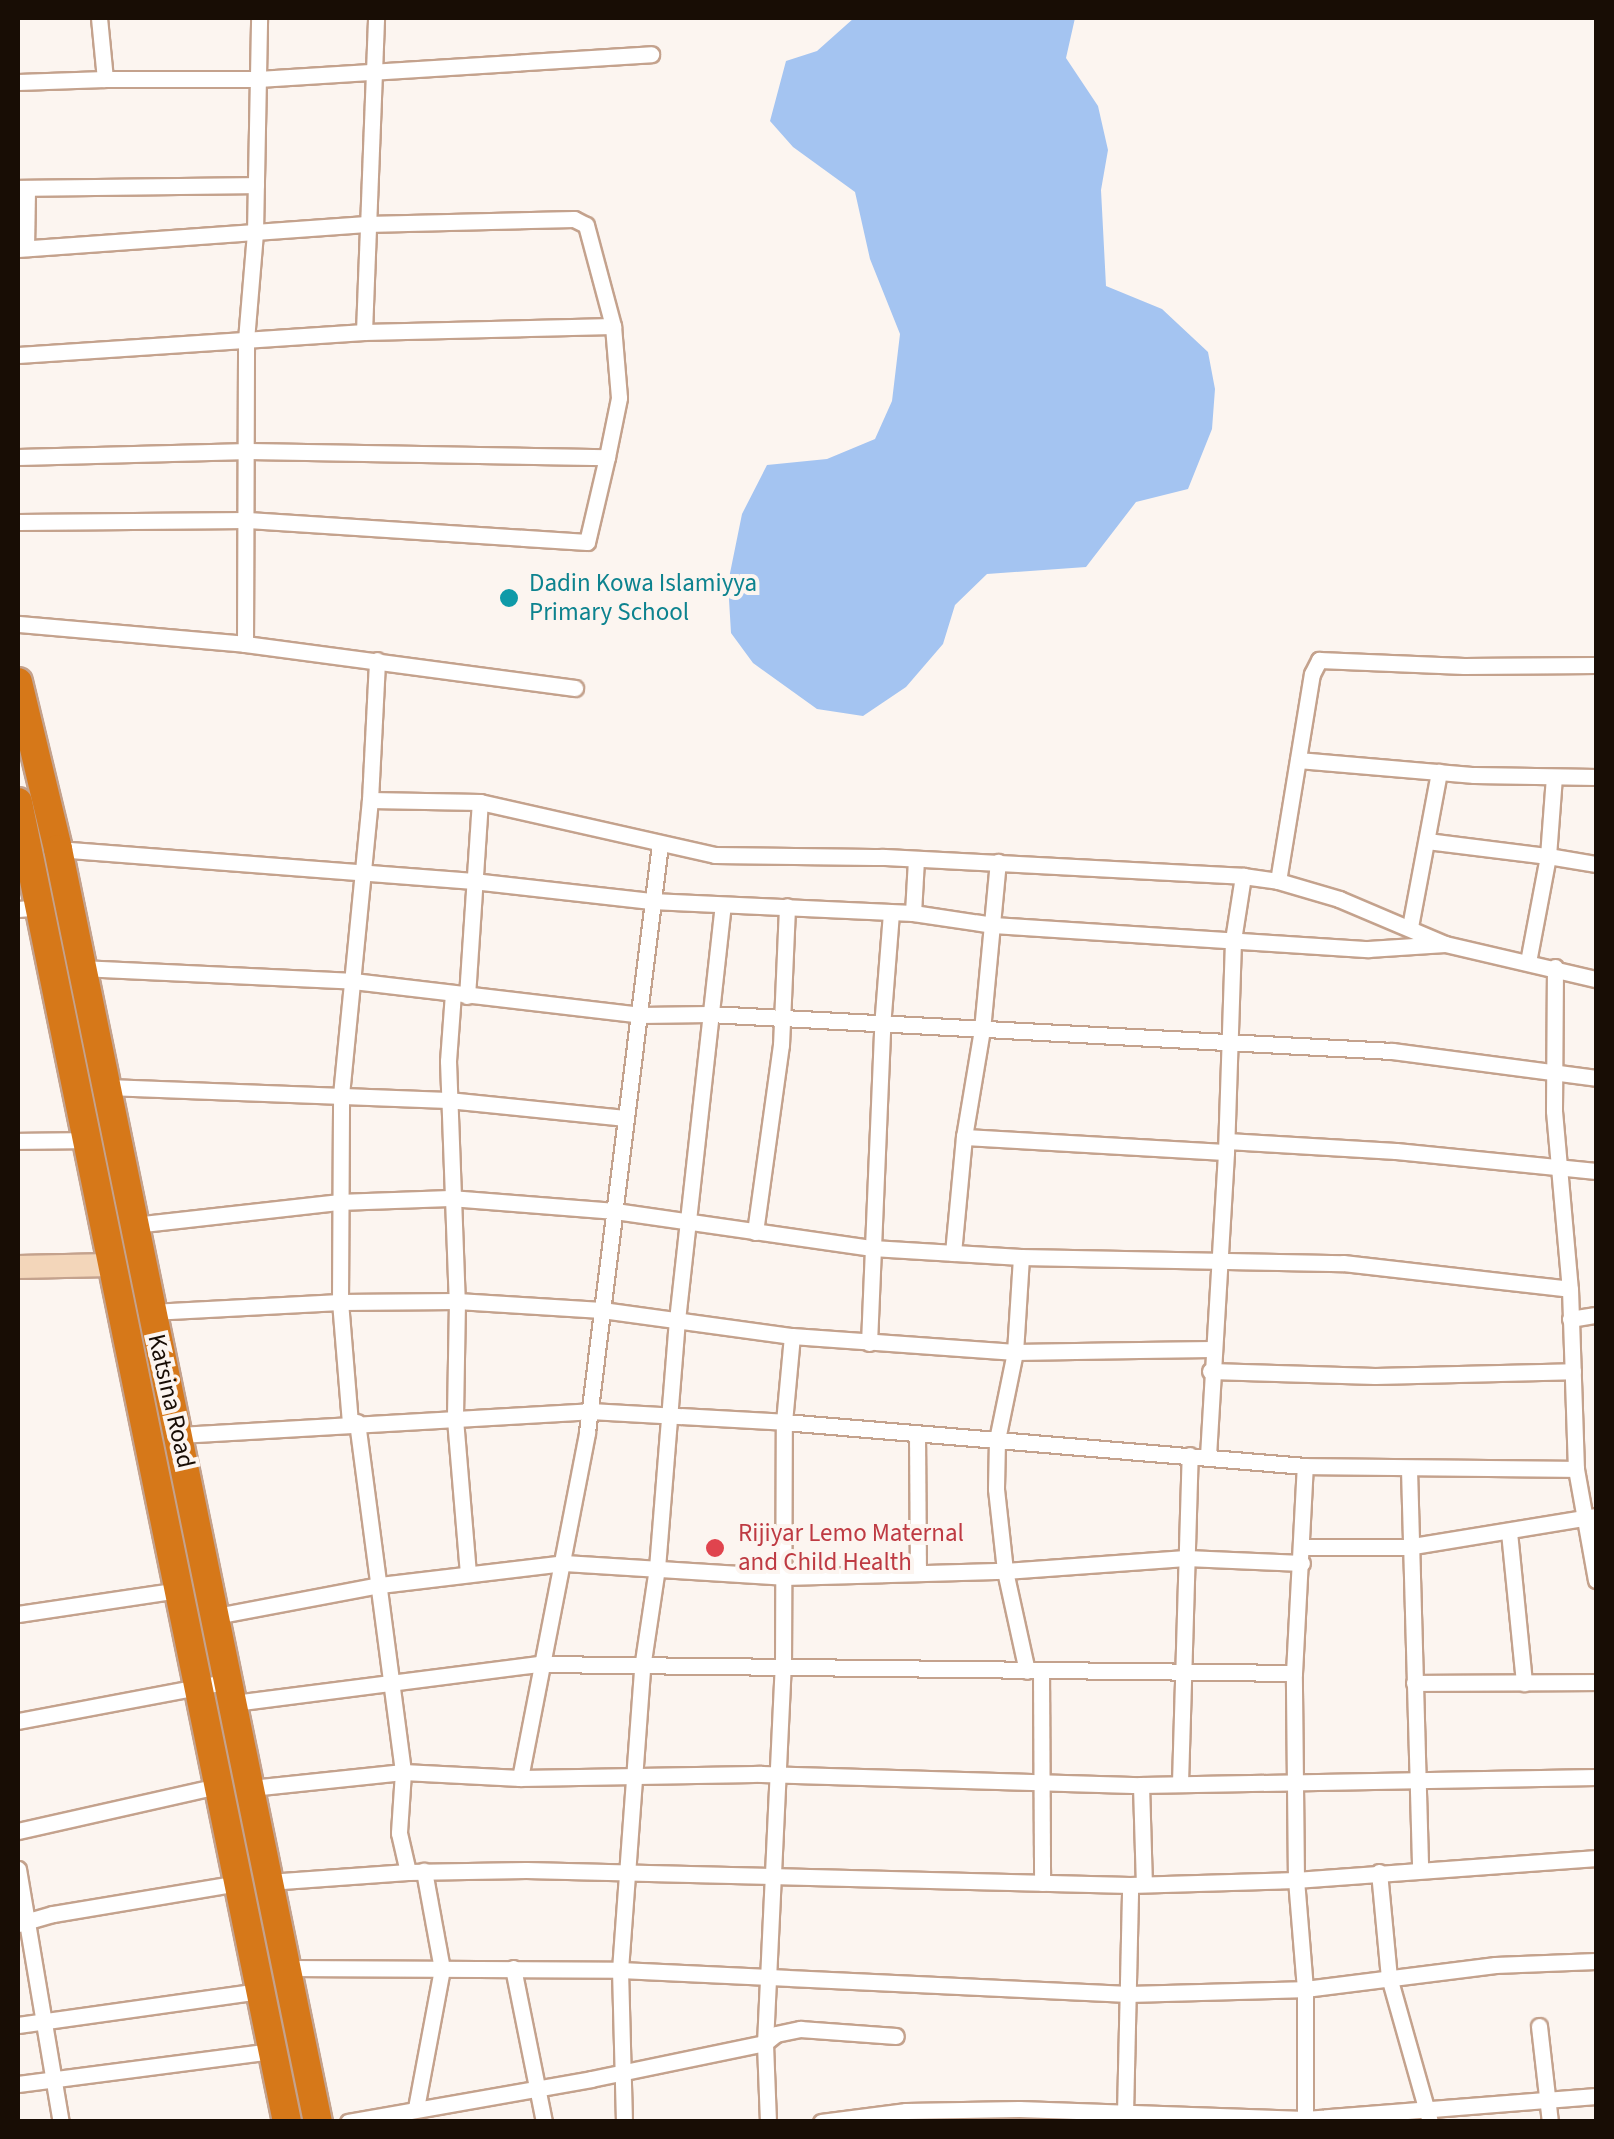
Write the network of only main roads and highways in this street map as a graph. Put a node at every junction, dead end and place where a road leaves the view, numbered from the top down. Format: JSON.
{"nodes":[{"id":1,"x":18,"y":682,"type":"edge"},
{"id":2,"x":18,"y":802,"type":"edge"},
{"id":3,"x":28,"y":908,"type":"edge"},
{"id":4,"x":287,"y":2122,"type":"edge"},
{"id":5,"x":318,"y":2122,"type":"edge"}],
"edges":[{"from":1,"to":5,"type":"highway","name":"Katsina Road"},
{"from":2,"to":3,"type":"highway","name":"Katsina Road"},
{"from":3,"to":4,"type":"highway","name":"Katsina Road"}]}
